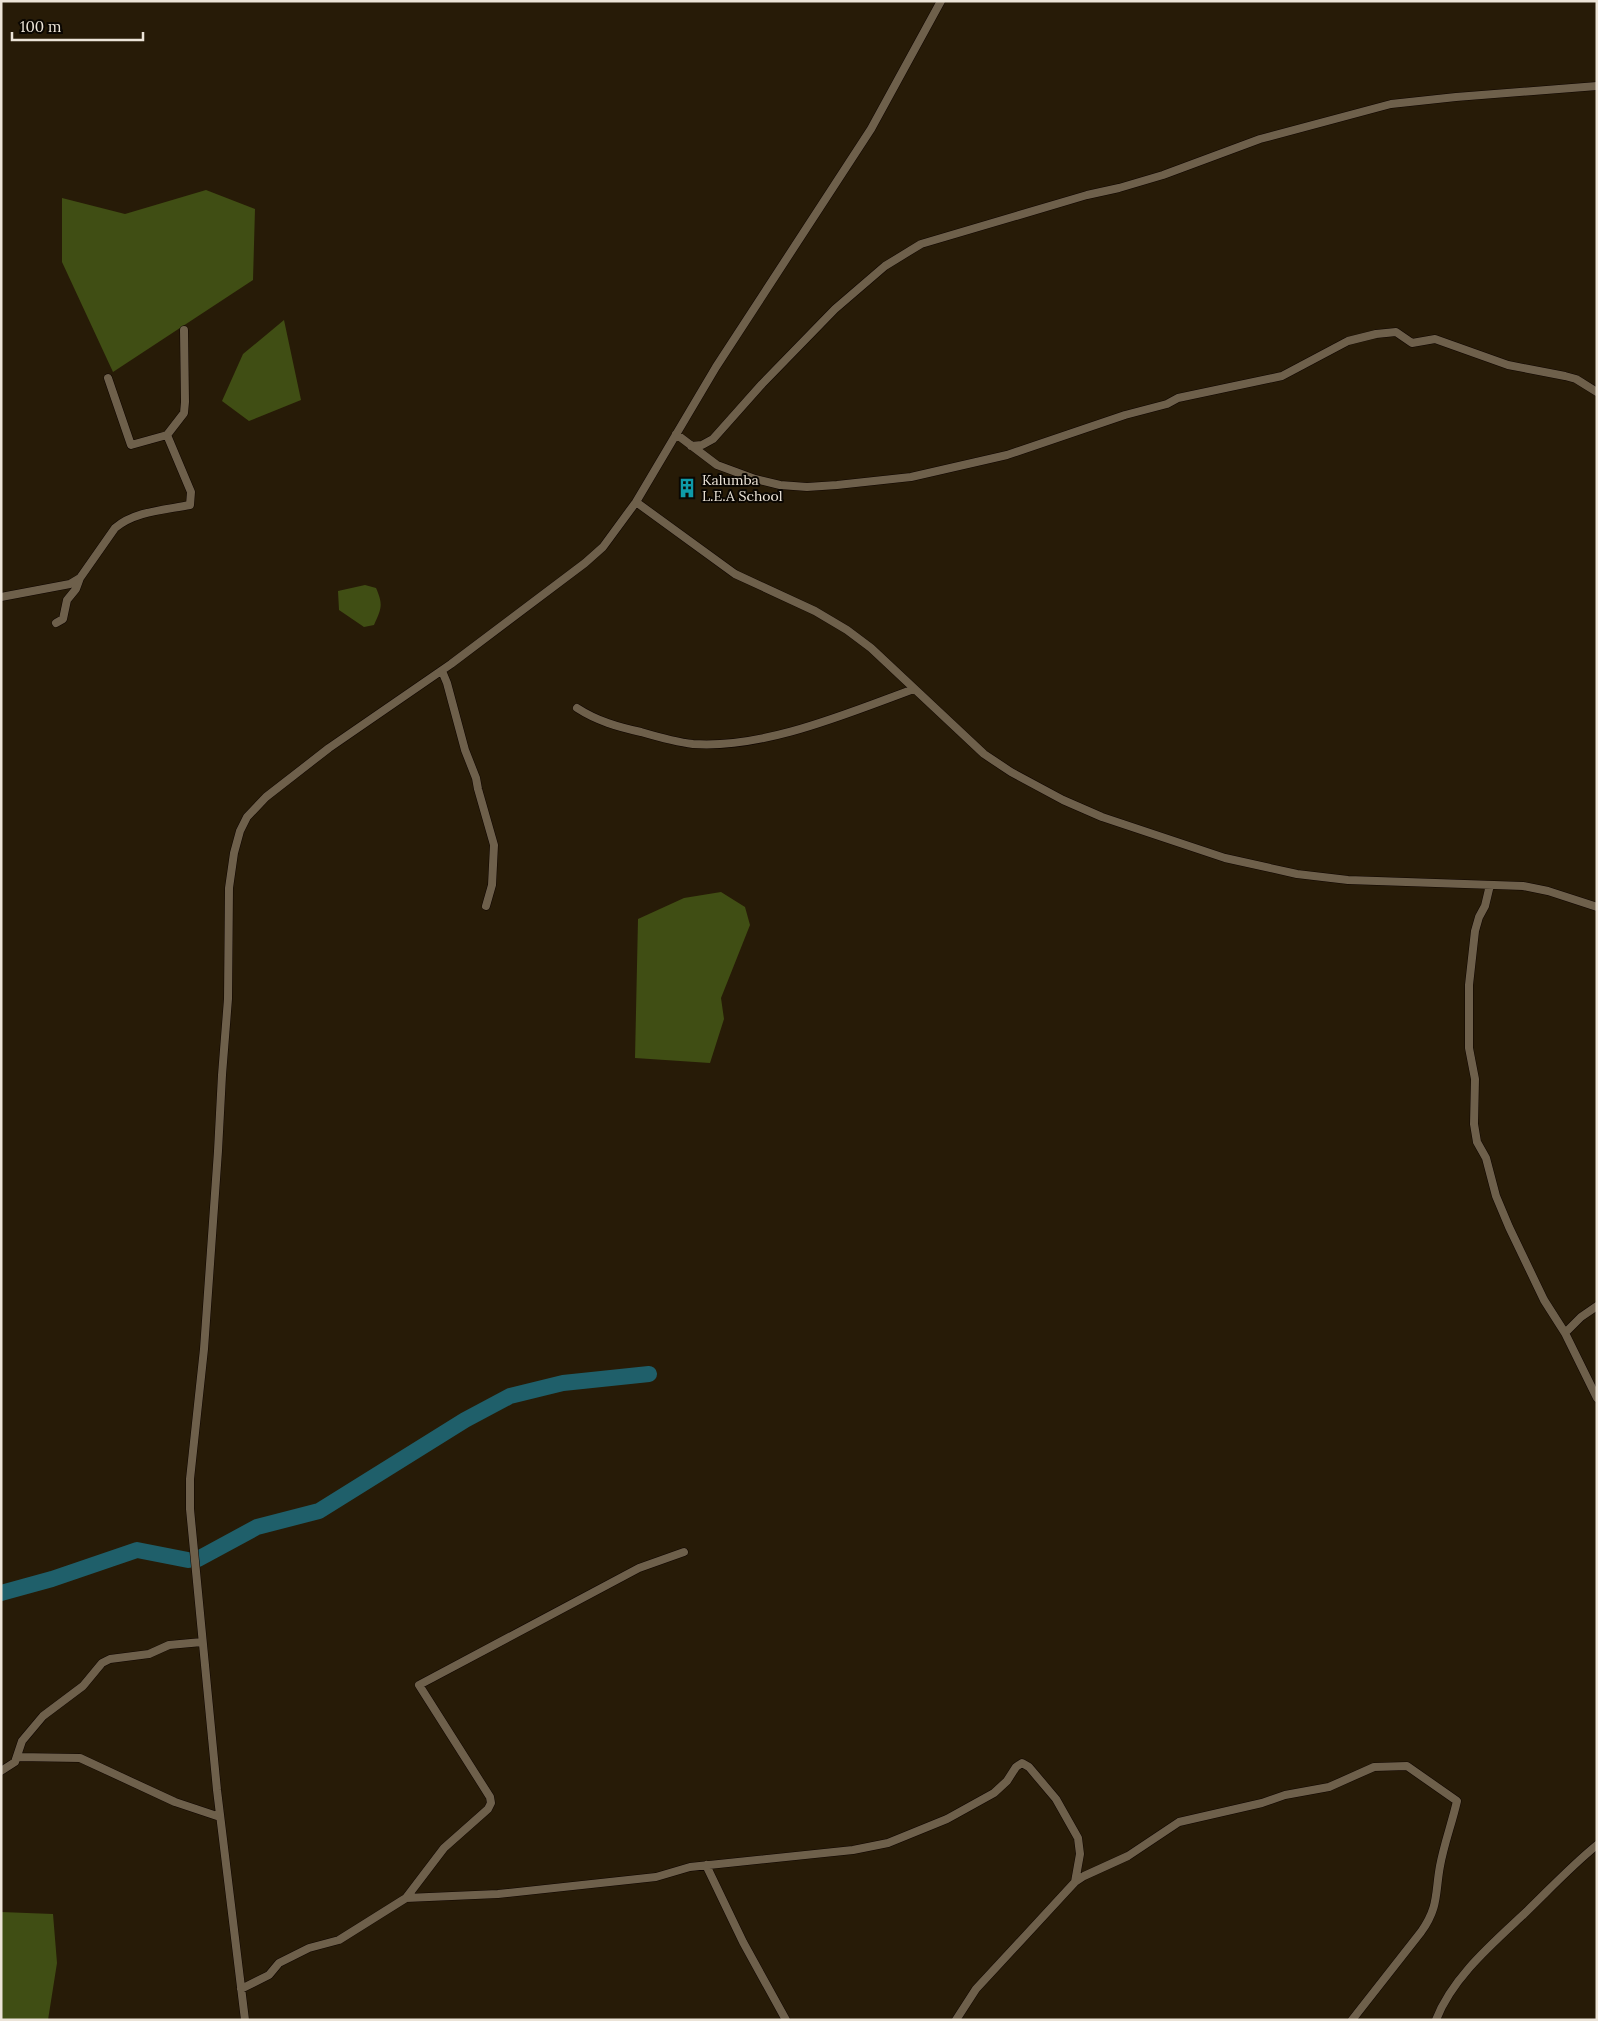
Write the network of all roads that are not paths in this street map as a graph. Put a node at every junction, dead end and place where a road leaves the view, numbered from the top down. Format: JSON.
{"nodes":[{"id":1,"x":941,"y":1,"type":"edge"},
{"id":2,"x":1597,"y":86,"type":"edge"},
{"id":3,"x":184,"y":330,"type":"dead end"},
{"id":4,"x":108,"y":378,"type":"dead end"},
{"id":5,"x":1597,"y":392,"type":"edge"},
{"id":6,"x":676,"y":434,"type":"junction"},
{"id":7,"x":167,"y":435,"type":"junction"},
{"id":8,"x":691,"y":446,"type":"junction"},
{"id":9,"x":636,"y":502,"type":"junction"},
{"id":10,"x":80,"y":578,"type":"junction"},
{"id":11,"x":1,"y":597,"type":"edge"},
{"id":12,"x":56,"y":623,"type":"dead end"},
{"id":13,"x":442,"y":671,"type":"junction"},
{"id":14,"x":914,"y":689,"type":"junction"},
{"id":15,"x":577,"y":708,"type":"dead end"},
{"id":16,"x":1490,"y":885,"type":"junction"},
{"id":17,"x":486,"y":906,"type":"dead end"},
{"id":18,"x":1597,"y":907,"type":"edge"},
{"id":19,"x":1597,"y":1306,"type":"edge"},
{"id":20,"x":1565,"y":1333,"type":"junction"},
{"id":21,"x":1597,"y":1398,"type":"edge"},
{"id":22,"x":684,"y":1552,"type":"dead end"},
{"id":23,"x":202,"y":1642,"type":"junction"},
{"id":24,"x":17,"y":1756,"type":"junction"},
{"id":25,"x":1,"y":1771,"type":"edge"},
{"id":26,"x":220,"y":1816,"type":"junction"},
{"id":27,"x":1597,"y":1845,"type":"edge"},
{"id":28,"x":706,"y":1865,"type":"junction"},
{"id":29,"x":1075,"y":1882,"type":"junction"},
{"id":30,"x":406,"y":1898,"type":"junction"},
{"id":31,"x":241,"y":1989,"type":"junction"},
{"id":32,"x":1355,"y":2019,"type":"edge"},
{"id":33,"x":245,"y":2020,"type":"edge"},
{"id":34,"x":786,"y":2020,"type":"edge"},
{"id":35,"x":956,"y":2020,"type":"edge"},
{"id":36,"x":1436,"y":2020,"type":"edge"}],
"edges":[{"from":1,"to":6,"type":"street"},
{"from":2,"to":8,"type":"street"},
{"from":3,"to":7,"type":"street"},
{"from":4,"to":7,"type":"street"},
{"from":5,"to":8,"type":"street"},
{"from":6,"to":8,"type":"street"},
{"from":6,"to":9,"type":"street"},
{"from":7,"to":10,"type":"street"},
{"from":9,"to":13,"type":"street"},
{"from":9,"to":14,"type":"street"},
{"from":10,"to":11,"type":"street"},
{"from":10,"to":12,"type":"street"},
{"from":13,"to":17,"type":"street"},
{"from":13,"to":23,"type":"street"},
{"from":14,"to":15,"type":"street"},
{"from":14,"to":16,"type":"street"},
{"from":16,"to":18,"type":"street"},
{"from":16,"to":20,"type":"street"},
{"from":19,"to":20,"type":"street"},
{"from":20,"to":21,"type":"street"},
{"from":22,"to":30,"type":"street"},
{"from":23,"to":24,"type":"street"},
{"from":23,"to":26,"type":"street"},
{"from":24,"to":25,"type":"street"},
{"from":24,"to":26,"type":"street"},
{"from":26,"to":31,"type":"street"},
{"from":27,"to":36,"type":"street"},
{"from":28,"to":29,"type":"street"},
{"from":28,"to":30,"type":"street"},
{"from":28,"to":34,"type":"street"},
{"from":29,"to":32,"type":"street"},
{"from":29,"to":35,"type":"street"},
{"from":30,"to":31,"type":"street"},
{"from":31,"to":33,"type":"street"}]}
